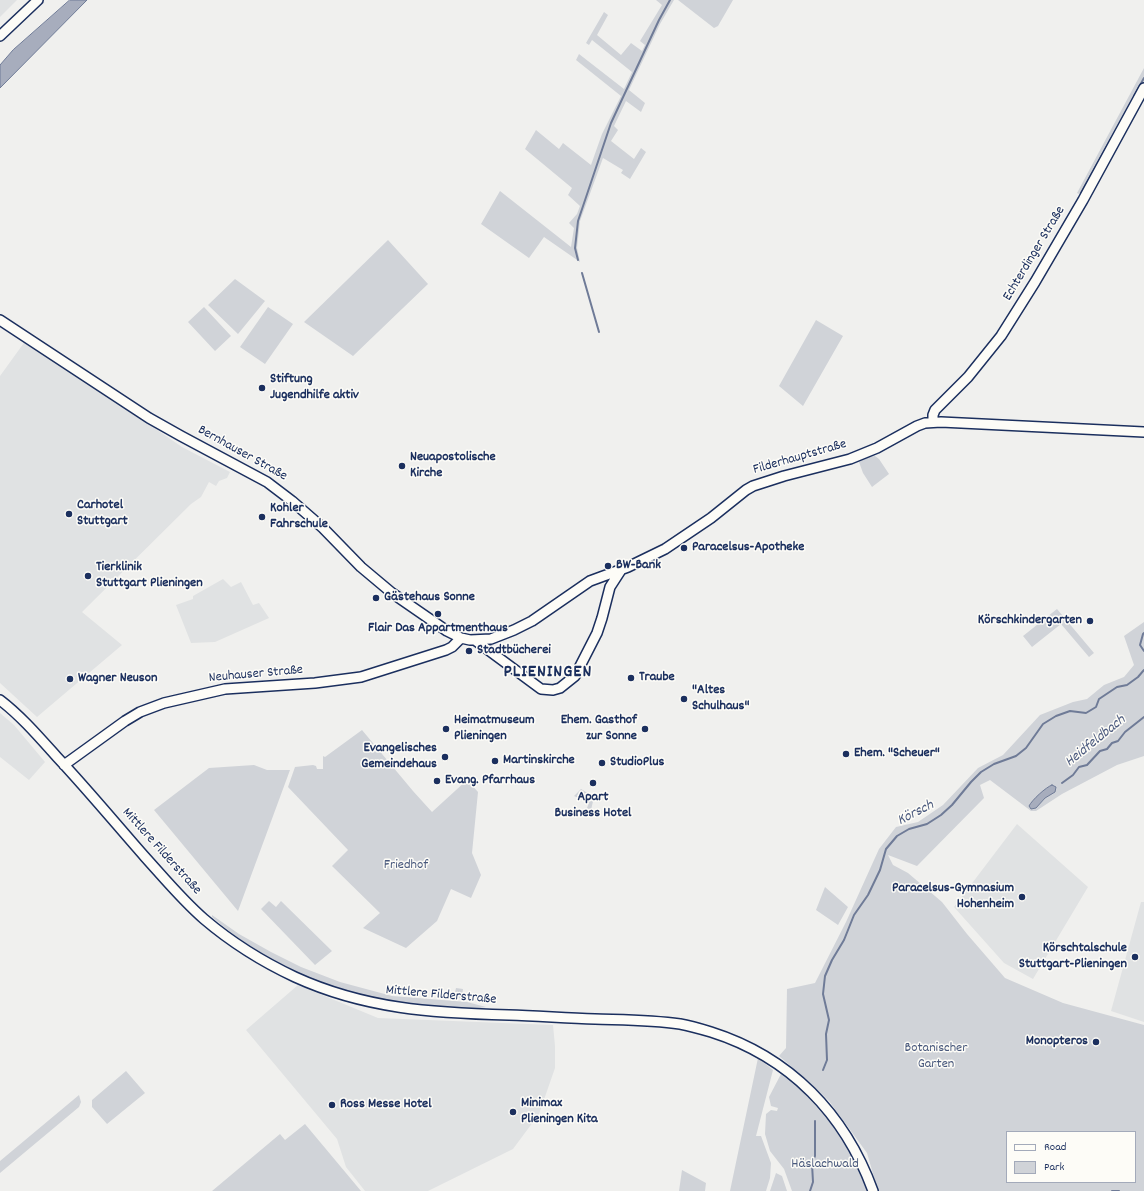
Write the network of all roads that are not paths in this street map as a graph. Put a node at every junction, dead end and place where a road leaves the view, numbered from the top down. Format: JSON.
{"nodes":[{"id":1,"x":38,"y":0,"type":"edge"},
{"id":2,"x":0,"y":36,"type":"edge"},
{"id":3,"x":1144,"y":88,"type":"edge"},
{"id":4,"x":0,"y":320,"type":"edge"},
{"id":5,"x":933,"y":422,"type":"junction"},
{"id":6,"x":1144,"y":432,"type":"edge"},
{"id":7,"x":621,"y":570,"type":"junction"},
{"id":8,"x":598,"y":578,"type":"junction"},
{"id":9,"x":610,"y":587,"type":"junction"},
{"id":10,"x":461,"y":638,"type":"junction"},
{"id":11,"x":492,"y":639,"type":"junction"},
{"id":12,"x":476,"y":641,"type":"junction"},
{"id":13,"x":489,"y":650,"type":"junction"},
{"id":14,"x":0,"y":700,"type":"edge"},
{"id":15,"x":64,"y":765,"type":"junction"},
{"id":16,"x":873,"y":1191,"type":"edge"}],
"edges":[{"from":1,"to":2,"type":"main road"},
{"from":3,"to":5,"type":"main road","name":"Echterdinger Straße"},
{"from":4,"to":10,"type":"main road","name":"Bernhauser Straße"},
{"from":5,"to":6,"type":"main road","name":"Filderhauptstraße"},
{"from":5,"to":7,"type":"main road","name":"Filderhauptstraße"},
{"from":7,"to":8,"type":"main road","name":"Filderhauptstraße"},
{"from":7,"to":9,"type":"main road"},
{"from":8,"to":9,"type":"main road"},
{"from":8,"to":11,"type":"main road","name":"Filderhauptstraße"},
{"from":9,"to":13,"type":"main road"},
{"from":10,"to":12,"type":"main road","name":"Bernhauser Straße"},
{"from":10,"to":15,"type":"main road","name":"Neuhauser Straße"},
{"from":11,"to":12,"type":"main road","name":"Filderhauptstraße"},
{"from":11,"to":13,"type":"main road"},
{"from":12,"to":13,"type":"main road"},
{"from":14,"to":15,"type":"main road","name":"Mittlere Filderstraße"},
{"from":15,"to":16,"type":"main road","name":"Mittlere Filderstraße"}]}
